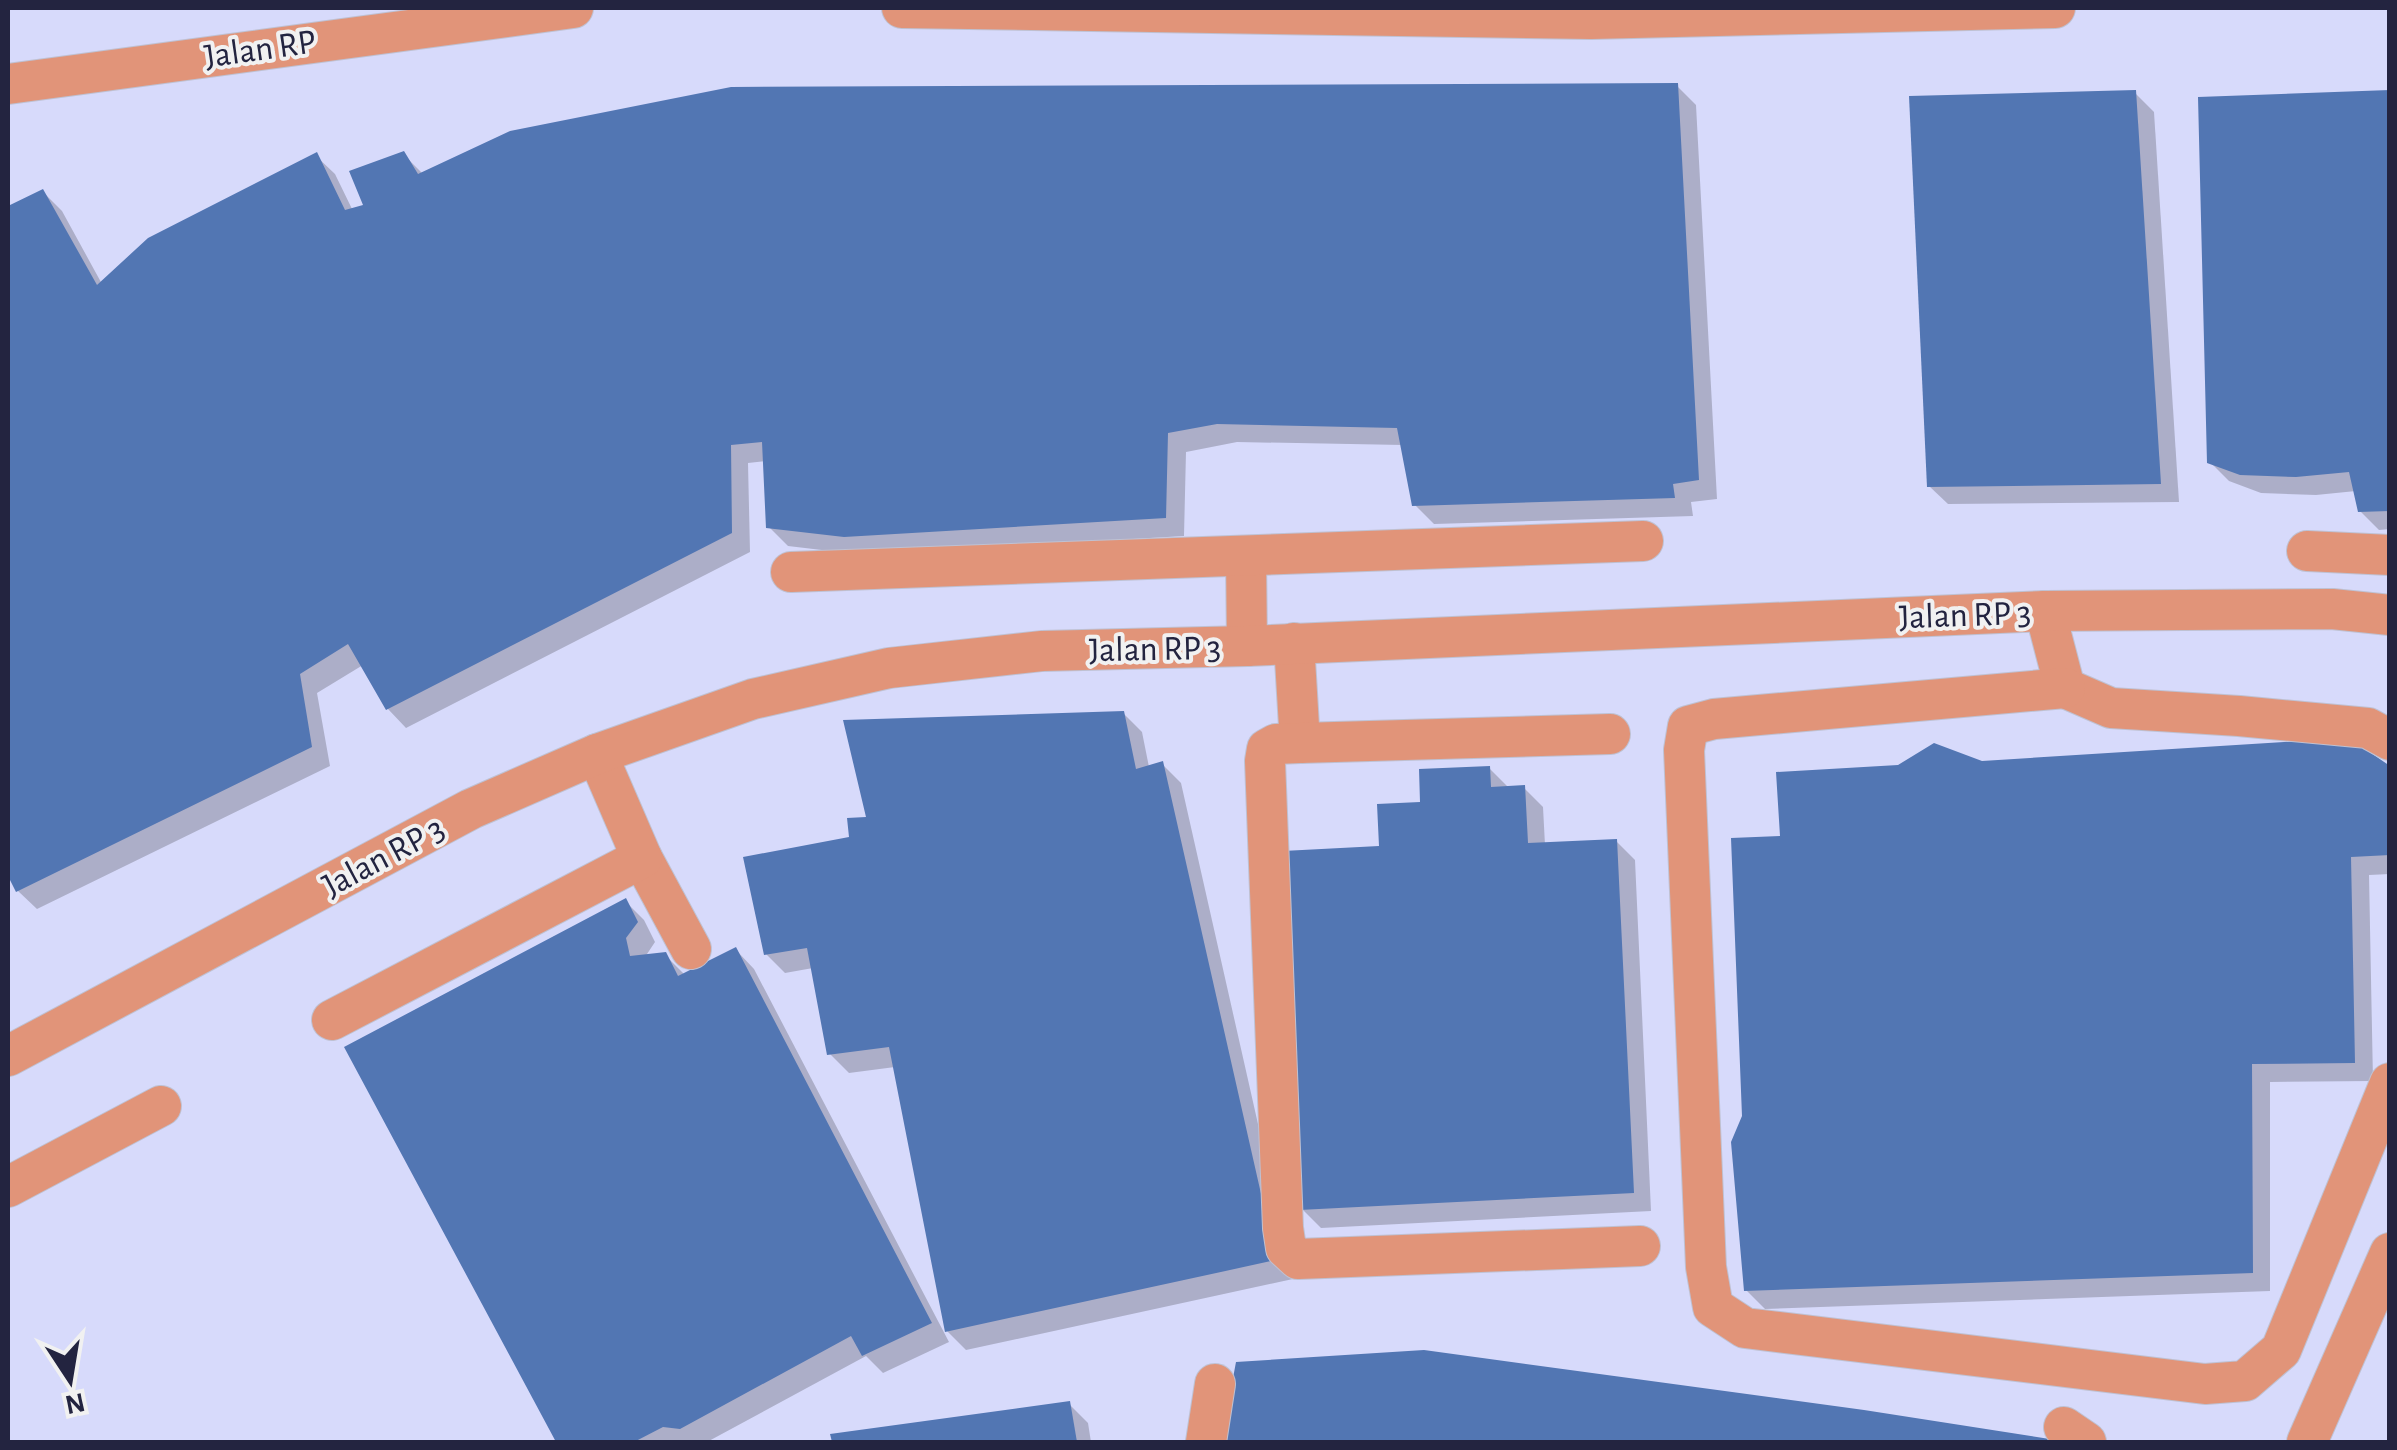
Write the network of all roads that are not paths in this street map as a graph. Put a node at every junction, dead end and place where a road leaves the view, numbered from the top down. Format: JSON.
{"nodes":[{"id":1,"x":572,"y":8,"type":"edge"},
{"id":2,"x":902,"y":8,"type":"edge"},
{"id":3,"x":2056,"y":8,"type":"edge"},
{"id":4,"x":1591,"y":13,"type":"edge"},
{"id":5,"x":8,"y":84,"type":"edge"},
{"id":6,"x":1643,"y":541,"type":"dead end"},
{"id":7,"x":2307,"y":551,"type":"dead end"},
{"id":8,"x":2347,"y":553,"type":"junction"},
{"id":9,"x":2390,"y":555,"type":"edge"},
{"id":10,"x":1246,"y":556,"type":"junction"},
{"id":11,"x":792,"y":572,"type":"dead end"},
{"id":12,"x":2332,"y":609,"type":"junction"},
{"id":13,"x":2045,"y":611,"type":"junction"},
{"id":14,"x":2390,"y":616,"type":"edge"},
{"id":15,"x":1294,"y":643,"type":"junction"},
{"id":16,"x":1247,"y":646,"type":"junction"},
{"id":17,"x":2065,"y":688,"type":"junction"},
{"id":18,"x":1610,"y":734,"type":"dead end"},
{"id":19,"x":2390,"y":740,"type":"edge"},
{"id":20,"x":1300,"y":743,"type":"junction"},
{"id":21,"x":597,"y":754,"type":"junction"},
{"id":22,"x":642,"y":858,"type":"junction"},
{"id":23,"x":691,"y":950,"type":"dead end"},
{"id":24,"x":332,"y":1020,"type":"dead end"},
{"id":25,"x":8,"y":1056,"type":"edge"},
{"id":26,"x":2390,"y":1083,"type":"edge"},
{"id":27,"x":161,"y":1106,"type":"dead end"},
{"id":28,"x":8,"y":1188,"type":"edge"},
{"id":29,"x":1640,"y":1246,"type":"dead end"},
{"id":30,"x":2390,"y":1253,"type":"edge"},
{"id":31,"x":1215,"y":1384,"type":"dead end"},
{"id":32,"x":1206,"y":1442,"type":"edge"},
{"id":33,"x":2307,"y":1442,"type":"edge"}],
"edges":[{"from":1,"to":5,"type":"street","name":"Jalan RP"},
{"from":2,"to":4,"type":"street"},
{"from":3,"to":4,"type":"street"},
{"from":6,"to":10,"type":"street"},
{"from":7,"to":8,"type":"street"},
{"from":8,"to":9,"type":"street"},
{"from":8,"to":12,"type":"street"},
{"from":10,"to":11,"type":"street"},
{"from":10,"to":16,"type":"street"},
{"from":12,"to":13,"type":"street","name":"Jalan RP 3"},
{"from":12,"to":14,"type":"street","name":"Jalan RP 3"},
{"from":13,"to":15,"type":"street","name":"Jalan RP 3"},
{"from":13,"to":17,"type":"street"},
{"from":15,"to":16,"type":"street","name":"Jalan RP 3"},
{"from":15,"to":20,"type":"street"},
{"from":16,"to":21,"type":"street","name":"Jalan RP 3"},
{"from":17,"to":19,"type":"street"},
{"from":17,"to":26,"type":"street"},
{"from":18,"to":20,"type":"street"},
{"from":20,"to":29,"type":"street"},
{"from":21,"to":22,"type":"street"},
{"from":21,"to":25,"type":"street","name":"Jalan RP 3"},
{"from":22,"to":23,"type":"street"},
{"from":22,"to":24,"type":"street"},
{"from":27,"to":28,"type":"street"},
{"from":30,"to":33,"type":"street"},
{"from":31,"to":32,"type":"street"}]}
